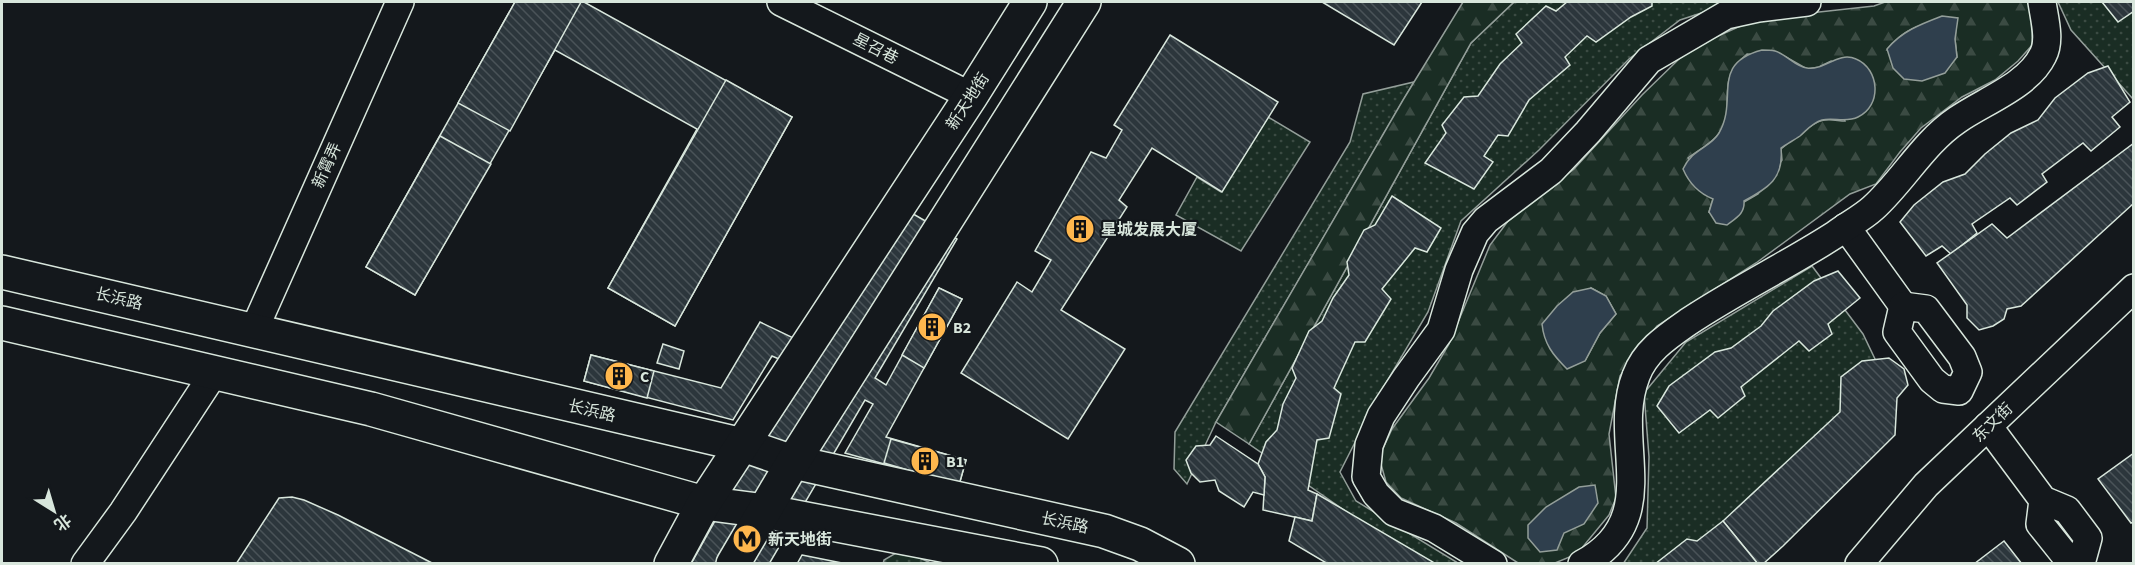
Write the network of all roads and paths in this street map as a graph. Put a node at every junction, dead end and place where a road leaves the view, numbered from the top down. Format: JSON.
{"nodes":[{"id":1,"x":400,"y":2,"type":"edge"},
{"id":2,"x":781,"y":2,"type":"edge"},
{"id":3,"x":1030,"y":2,"type":"edge"},
{"id":4,"x":1084,"y":2,"type":"edge"},
{"id":5,"x":1807,"y":2,"type":"edge"},
{"id":6,"x":2042,"y":2,"type":"edge"},
{"id":7,"x":971,"y":96,"type":"junction"},
{"id":8,"x":1846,"y":227,"type":"junction"},
{"id":9,"x":2,"y":272,"type":"edge"},
{"id":10,"x":2133,"y":288,"type":"edge"},
{"id":11,"x":1903,"y":306,"type":"dead end"},
{"id":12,"x":2,"y":322,"type":"edge"},
{"id":13,"x":254,"y":330,"type":"junction"},
{"id":14,"x":214,"y":373,"type":"junction"},
{"id":15,"x":1988,"y":426,"type":"junction"},
{"id":16,"x":743,"y":446,"type":"junction"},
{"id":17,"x":794,"y":462,"type":"junction"},
{"id":18,"x":704,"y":503,"type":"junction"},
{"id":19,"x":764,"y":511,"type":"junction"},
{"id":20,"x":2083,"y":562,"type":"edge"},
{"id":21,"x":85,"y":564,"type":"edge"},
{"id":22,"x":671,"y":564,"type":"edge"},
{"id":23,"x":732,"y":564,"type":"edge"},
{"id":24,"x":1041,"y":564,"type":"edge"},
{"id":25,"x":1178,"y":564,"type":"edge"},
{"id":26,"x":1493,"y":564,"type":"edge"},
{"id":27,"x":1582,"y":564,"type":"edge"},
{"id":28,"x":1859,"y":564,"type":"edge"}],
"edges":[{"from":1,"to":13,"type":"street","name":"新霄弄"},
{"from":2,"to":7,"type":"street","name":"星召巷"},
{"from":3,"to":7,"type":"main road","name":"新天地街"},
{"from":4,"to":17,"type":"main road"},
{"from":5,"to":26,"type":"street"},
{"from":6,"to":8,"type":"street"},
{"from":7,"to":16,"type":"main road","name":"新天地街"},
{"from":8,"to":11,"type":"street"},
{"from":8,"to":27,"type":"street"},
{"from":9,"to":13,"type":"main road","name":"长浜路"},
{"from":10,"to":15,"type":"street","name":"东文街"},
{"from":12,"to":14,"type":"main road"},
{"from":13,"to":16,"type":"main road","name":"长浜路"},
{"from":14,"to":18,"type":"main road"},
{"from":14,"to":21,"type":"street"},
{"from":15,"to":20,"type":"street"},
{"from":15,"to":28,"type":"street","name":"东文街"},
{"from":16,"to":17,"type":"main road","name":"长浜路"},
{"from":16,"to":18,"type":"main road","name":"新天地街"},
{"from":17,"to":19,"type":"main road"},
{"from":17,"to":25,"type":"main road","name":"长浜路"},
{"from":18,"to":19,"type":"main road"},
{"from":18,"to":22,"type":"main road","name":"新天地街"},
{"from":19,"to":23,"type":"main road"},
{"from":19,"to":24,"type":"main road"}]}
